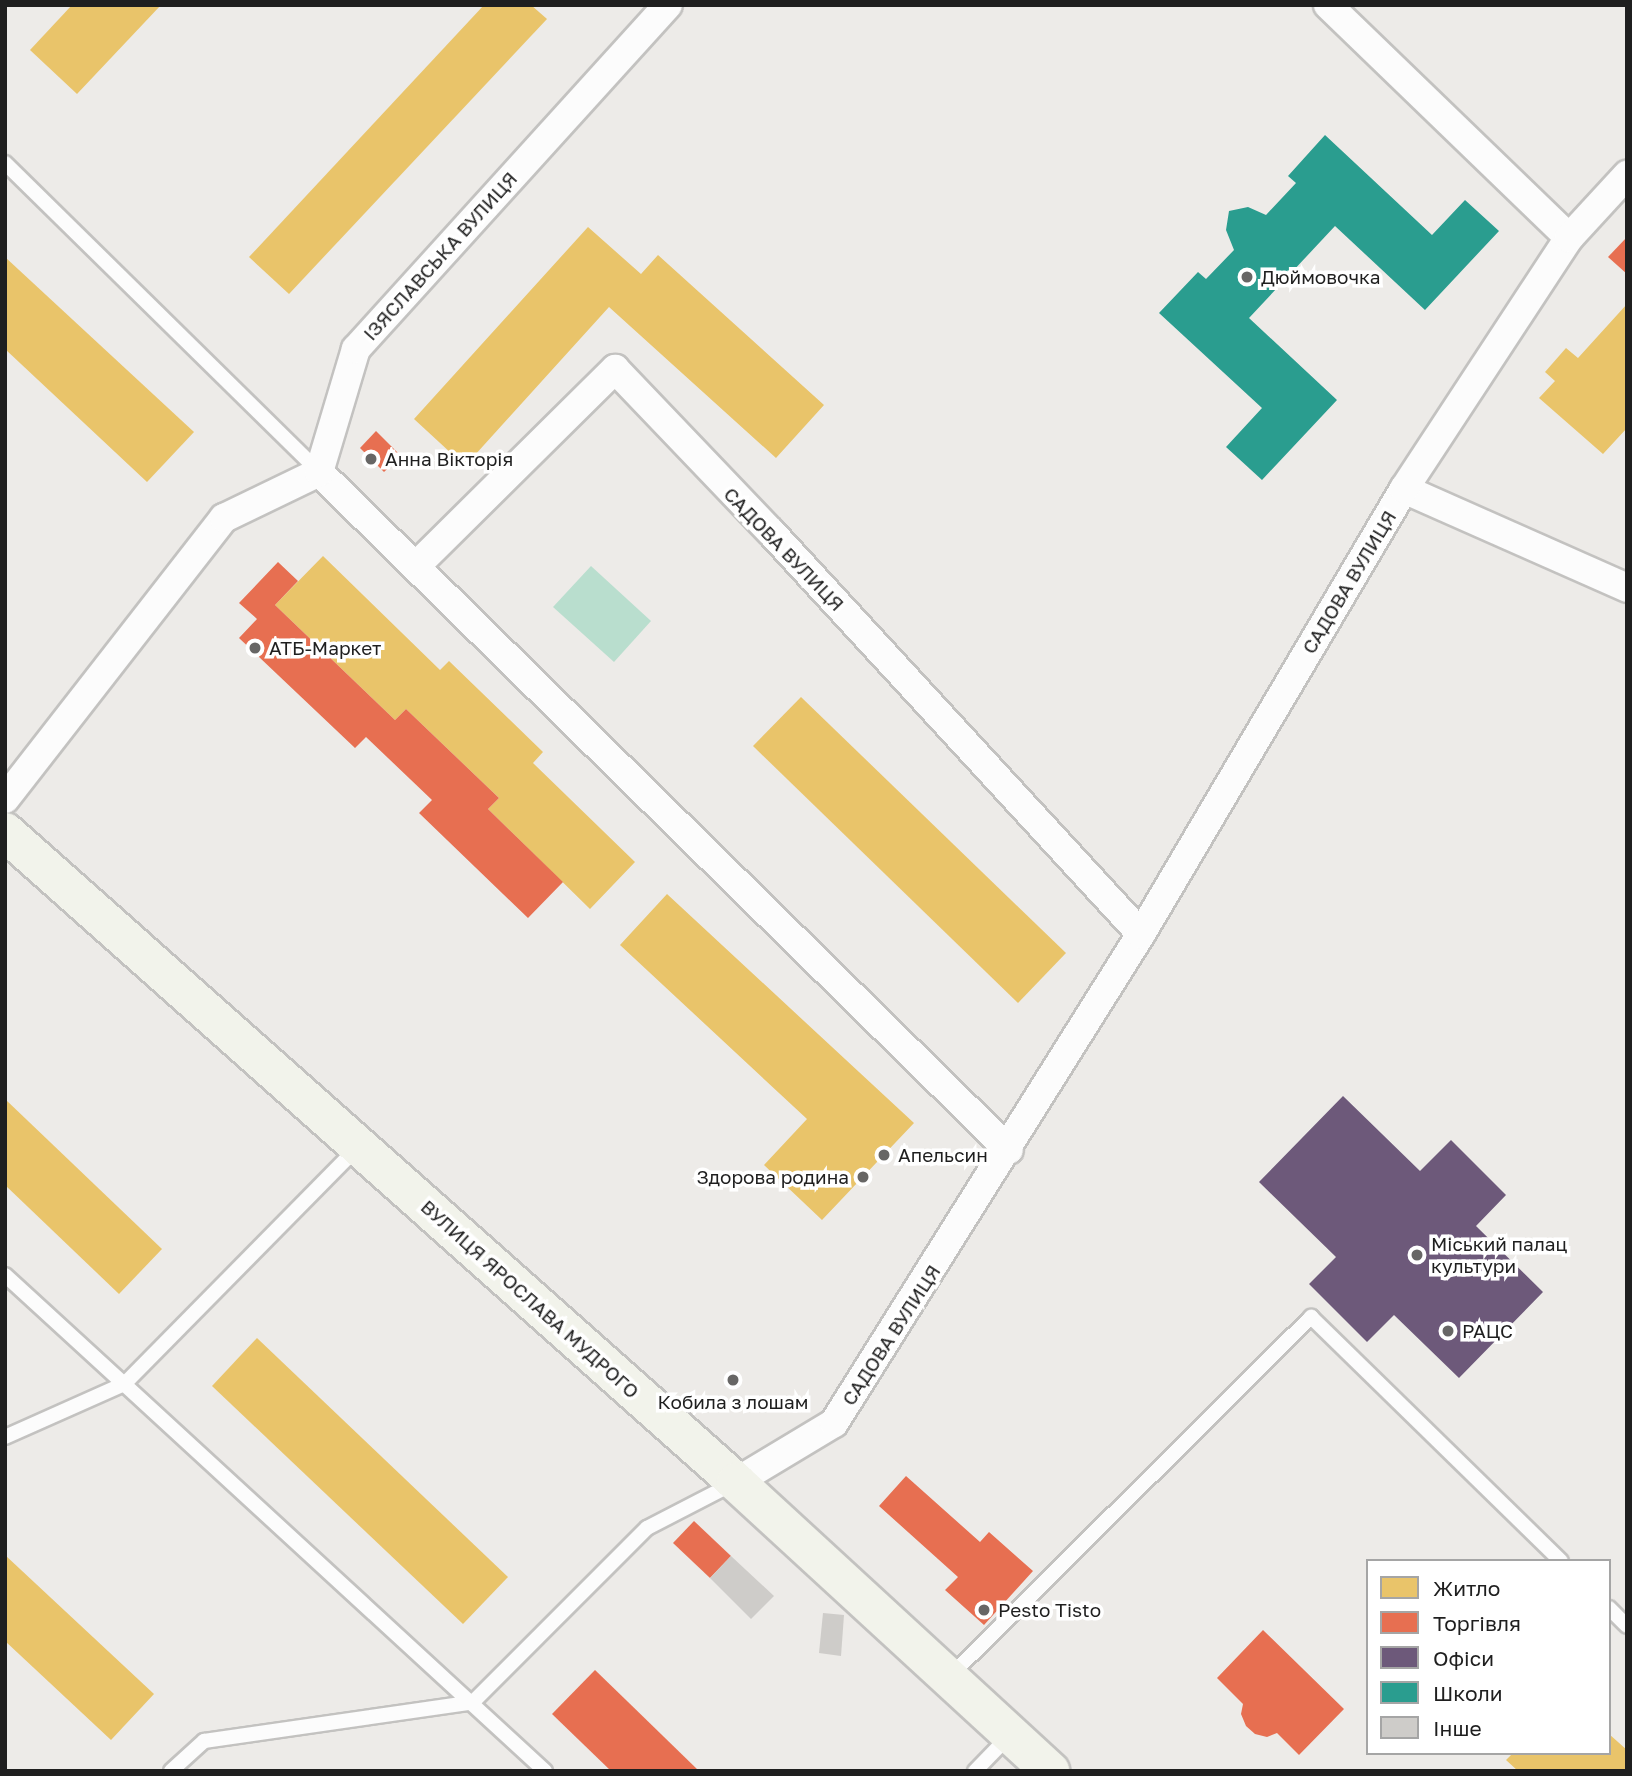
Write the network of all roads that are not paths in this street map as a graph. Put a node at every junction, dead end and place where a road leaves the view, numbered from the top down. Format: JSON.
{"nodes":[{"id":1,"x":1328,"y":5,"type":"edge"},
{"id":2,"x":664,"y":7,"type":"edge"},
{"id":3,"x":5,"y":163,"type":"edge"},
{"id":4,"x":1627,"y":175,"type":"edge"},
{"id":5,"x":1569,"y":238,"type":"junction"},
{"id":6,"x":319,"y":472,"type":"junction"},
{"id":7,"x":1404,"y":489,"type":"junction"},
{"id":8,"x":417,"y":565,"type":"junction"},
{"id":9,"x":1627,"y":588,"type":"edge"},
{"id":10,"x":5,"y":799,"type":"edge"},
{"id":11,"x":5,"y":832,"type":"edge"},
{"id":12,"x":1141,"y":934,"type":"junction"},
{"id":13,"x":359,"y":1147,"type":"junction"},
{"id":14,"x":1009,"y":1150,"type":"junction"},
{"id":15,"x":5,"y":1275,"type":"edge"},
{"id":16,"x":124,"y":1384,"type":"junction"},
{"id":17,"x":5,"y":1437,"type":"edge"},
{"id":18,"x":736,"y":1482,"type":"junction"},
{"id":19,"x":1559,"y":1559,"type":"edge"},
{"id":20,"x":1611,"y":1610,"type":"edge"},
{"id":21,"x":1627,"y":1626,"type":"edge"},
{"id":22,"x":948,"y":1678,"type":"junction"},
{"id":23,"x":473,"y":1702,"type":"junction"},
{"id":24,"x":1010,"y":1735,"type":"junction"},
{"id":25,"x":171,"y":1771,"type":"edge"},
{"id":26,"x":545,"y":1771,"type":"edge"},
{"id":27,"x":975,"y":1771,"type":"edge"},
{"id":28,"x":1050,"y":1771,"type":"edge"}],
"edges":[{"from":1,"to":5,"type":"street"},
{"from":2,"to":6,"type":"street","name":"ІЗЯСЛАВСЬКА ВУЛИЦЯ"},
{"from":3,"to":6,"type":"lane"},
{"from":4,"to":5,"type":"street","name":"САДОВА ВУЛИЦЯ"},
{"from":5,"to":7,"type":"street","name":"САДОВА ВУЛИЦЯ"},
{"from":6,"to":8,"type":"street"},
{"from":6,"to":10,"type":"street"},
{"from":7,"to":9,"type":"street"},
{"from":7,"to":12,"type":"street","name":"САДОВА ВУЛИЦЯ"},
{"from":8,"to":12,"type":"street","name":"САДОВА ВУЛИЦЯ"},
{"from":8,"to":14,"type":"street"},
{"from":11,"to":13,"type":"street","name":"ВУЛИЦЯ ЯРОСЛАВА МУДРОГО"},
{"from":12,"to":14,"type":"street","name":"САДОВА ВУЛИЦЯ"},
{"from":13,"to":16,"type":"lane"},
{"from":13,"to":18,"type":"street","name":"ВУЛИЦЯ ЯРОСЛАВА МУДРОГО"},
{"from":14,"to":18,"type":"street","name":"САДОВА ВУЛИЦЯ"},
{"from":15,"to":16,"type":"lane"},
{"from":16,"to":17,"type":"lane"},
{"from":16,"to":23,"type":"lane"},
{"from":18,"to":22,"type":"street","name":"ВУЛИЦЯ ЯРОСЛАВА МУДРОГО"},
{"from":18,"to":23,"type":"lane"},
{"from":19,"to":22,"type":"lane"},
{"from":20,"to":21,"type":"lane"},
{"from":22,"to":24,"type":"street","name":"ВУЛИЦЯ ЯРОСЛАВА МУДРОГО"},
{"from":23,"to":25,"type":"lane"},
{"from":23,"to":26,"type":"lane"},
{"from":24,"to":27,"type":"lane"},
{"from":24,"to":28,"type":"street","name":"ВУЛИЦЯ ЯРОСЛАВА МУДРОГО"}]}
